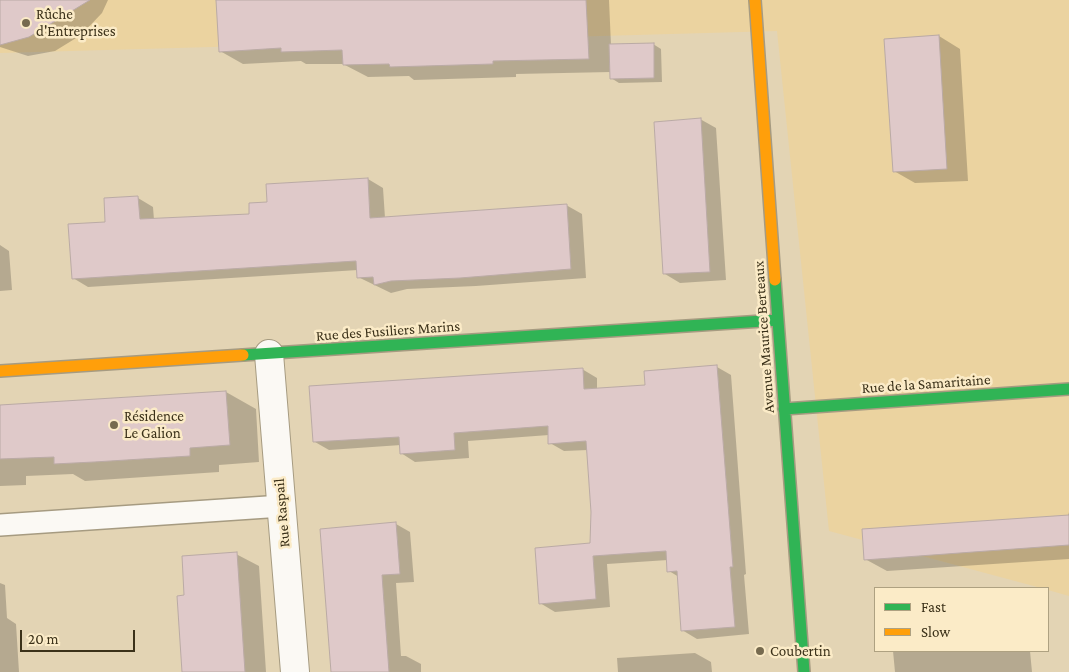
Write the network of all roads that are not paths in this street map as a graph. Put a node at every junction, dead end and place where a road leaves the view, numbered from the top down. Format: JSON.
{"nodes":[{"id":1,"x":755,"y":0,"type":"edge"},
{"id":2,"x":778,"y":320,"type":"junction"},
{"id":3,"x":269,"y":354,"type":"junction"},
{"id":4,"x":0,"y":371,"type":"edge"},
{"id":5,"x":1069,"y":389,"type":"edge"},
{"id":6,"x":784,"y":408,"type":"junction"},
{"id":7,"x":282,"y":506,"type":"junction"},
{"id":8,"x":0,"y":525,"type":"edge"},
{"id":9,"x":295,"y":672,"type":"edge"},
{"id":10,"x":804,"y":672,"type":"edge"}],
"edges":[{"from":1,"to":2,"type":"street","name":"Avenue Maurice Berteaux"},
{"from":2,"to":3,"type":"street","name":"Rue des Fusiliers Marins"},
{"from":2,"to":6,"type":"street","name":"Avenue Maurice Berteaux"},
{"from":3,"to":4,"type":"street","name":"Rue des Fusiliers Marins"},
{"from":3,"to":7,"type":"street","name":"Rue Raspail"},
{"from":5,"to":6,"type":"street","name":"Rue de la Samaritaine"},
{"from":6,"to":10,"type":"street","name":"Avenue Maurice Berteaux"},
{"from":7,"to":8,"type":"lane"},
{"from":7,"to":9,"type":"street","name":"Rue Raspail"}]}
